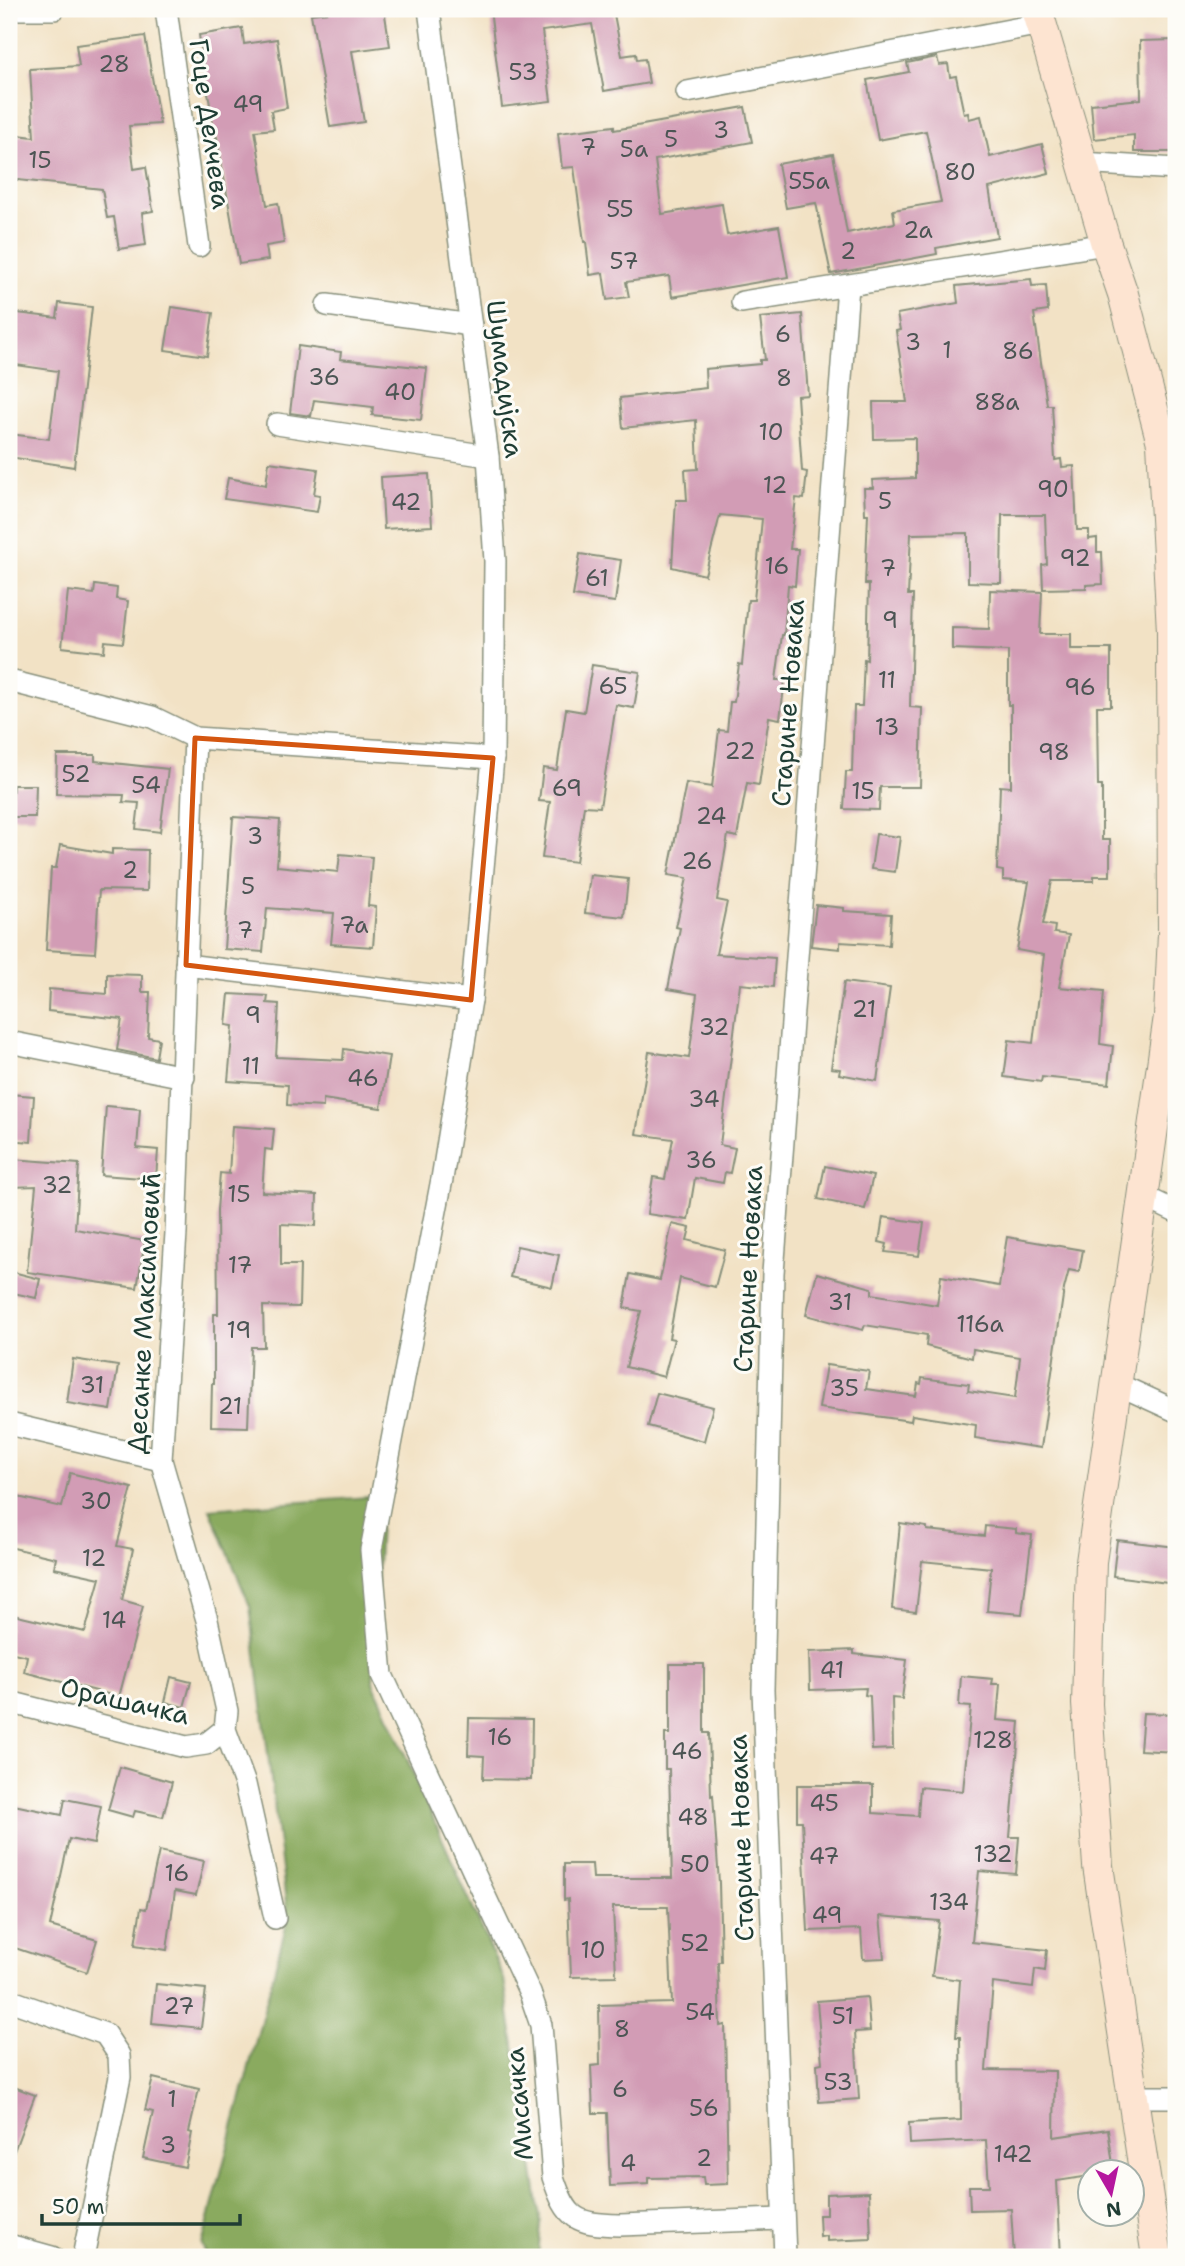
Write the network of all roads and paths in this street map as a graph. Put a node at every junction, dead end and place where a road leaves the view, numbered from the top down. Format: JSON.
{"nodes":[{"id":1,"x":9,"y":9,"type":"edge"},
{"id":2,"x":54,"y":9,"type":"edge"},
{"id":3,"x":166,"y":9,"type":"edge"},
{"id":4,"x":429,"y":9,"type":"edge"},
{"id":5,"x":1039,"y":17,"type":"edge"},
{"id":6,"x":687,"y":92,"type":"dead end"},
{"id":7,"x":1082,"y":163,"type":"junction"},
{"id":8,"x":1176,"y":169,"type":"edge"},
{"id":9,"x":1106,"y":244,"type":"junction"},
{"id":10,"x":199,"y":246,"type":"dead end"},
{"id":11,"x":848,"y":286,"type":"junction"},
{"id":12,"x":742,"y":302,"type":"dead end"},
{"id":13,"x":327,"y":304,"type":"dead end"},
{"id":14,"x":471,"y":325,"type":"junction"},
{"id":15,"x":277,"y":424,"type":"dead end"},
{"id":16,"x":488,"y":456,"type":"junction"},
{"id":17,"x":1172,"y":542,"type":"edge"},
{"id":18,"x":9,"y":681,"type":"edge"},
{"id":19,"x":195,"y":738,"type":"junction"},
{"id":20,"x":493,"y":758,"type":"junction"},
{"id":21,"x":186,"y":965,"type":"junction"},
{"id":22,"x":471,"y":1000,"type":"junction"},
{"id":23,"x":1173,"y":1017,"type":"edge"},
{"id":24,"x":9,"y":1042,"type":"edge"},
{"id":25,"x":184,"y":1077,"type":"junction"},
{"id":26,"x":1143,"y":1196,"type":"junction"},
{"id":27,"x":1176,"y":1212,"type":"edge"},
{"id":28,"x":1117,"y":1384,"type":"junction"},
{"id":29,"x":1176,"y":1411,"type":"edge"},
{"id":30,"x":9,"y":1424,"type":"edge"},
{"id":31,"x":161,"y":1460,"type":"junction"},
{"id":32,"x":9,"y":1702,"type":"edge"},
{"id":33,"x":225,"y":1729,"type":"junction"},
{"id":34,"x":275,"y":1918,"type":"dead end"},
{"id":35,"x":9,"y":2000,"type":"edge"},
{"id":36,"x":1134,"y":2097,"type":"junction"},
{"id":37,"x":1176,"y":2097,"type":"edge"},
{"id":38,"x":782,"y":2219,"type":"junction"},
{"id":39,"x":9,"y":2245,"type":"edge"},
{"id":40,"x":52,"y":2257,"type":"edge"},
{"id":41,"x":83,"y":2257,"type":"edge"},
{"id":42,"x":785,"y":2257,"type":"edge"},
{"id":43,"x":1157,"y":2257,"type":"edge"}],
"edges":[{"from":1,"to":2,"type":"street"},
{"from":3,"to":10,"type":"street","name":"Гоце Делчева"},
{"from":4,"to":14,"type":"street","name":"Шумадијска"},
{"from":5,"to":6,"type":"street"},
{"from":5,"to":7,"type":"main road"},
{"from":7,"to":8,"type":"street"},
{"from":7,"to":9,"type":"main road"},
{"from":9,"to":11,"type":"street"},
{"from":9,"to":17,"type":"main road"},
{"from":11,"to":12,"type":"street"},
{"from":11,"to":38,"type":"street","name":"Старине Новака"},
{"from":13,"to":14,"type":"street"},
{"from":14,"to":16,"type":"street","name":"Шумадијска"},
{"from":15,"to":16,"type":"street"},
{"from":16,"to":20,"type":"street","name":"Шумадијска"},
{"from":17,"to":23,"type":"main road"},
{"from":18,"to":19,"type":"street"},
{"from":19,"to":20,"type":"street"},
{"from":19,"to":21,"type":"street","name":"Десанке Максимовић"},
{"from":20,"to":22,"type":"street","name":"Шумадијска"},
{"from":21,"to":22,"type":"street"},
{"from":21,"to":25,"type":"street","name":"Десанке Максимовић"},
{"from":22,"to":38,"type":"street","name":"Мисачка"},
{"from":23,"to":26,"type":"main road"},
{"from":24,"to":25,"type":"street"},
{"from":25,"to":31,"type":"street","name":"Десанке Максимовић"},
{"from":26,"to":27,"type":"street"},
{"from":26,"to":28,"type":"main road"},
{"from":28,"to":29,"type":"street"},
{"from":28,"to":36,"type":"main road"},
{"from":30,"to":31,"type":"street"},
{"from":31,"to":33,"type":"street","name":"Десанке Максимовић"},
{"from":32,"to":33,"type":"street","name":"Орашачка"},
{"from":33,"to":34,"type":"street","name":"Десанке Максимовић"},
{"from":35,"to":41,"type":"street"},
{"from":36,"to":37,"type":"street"},
{"from":36,"to":43,"type":"main road"},
{"from":38,"to":42,"type":"street","name":"Старине Новака"},
{"from":39,"to":40,"type":"street"}]}
